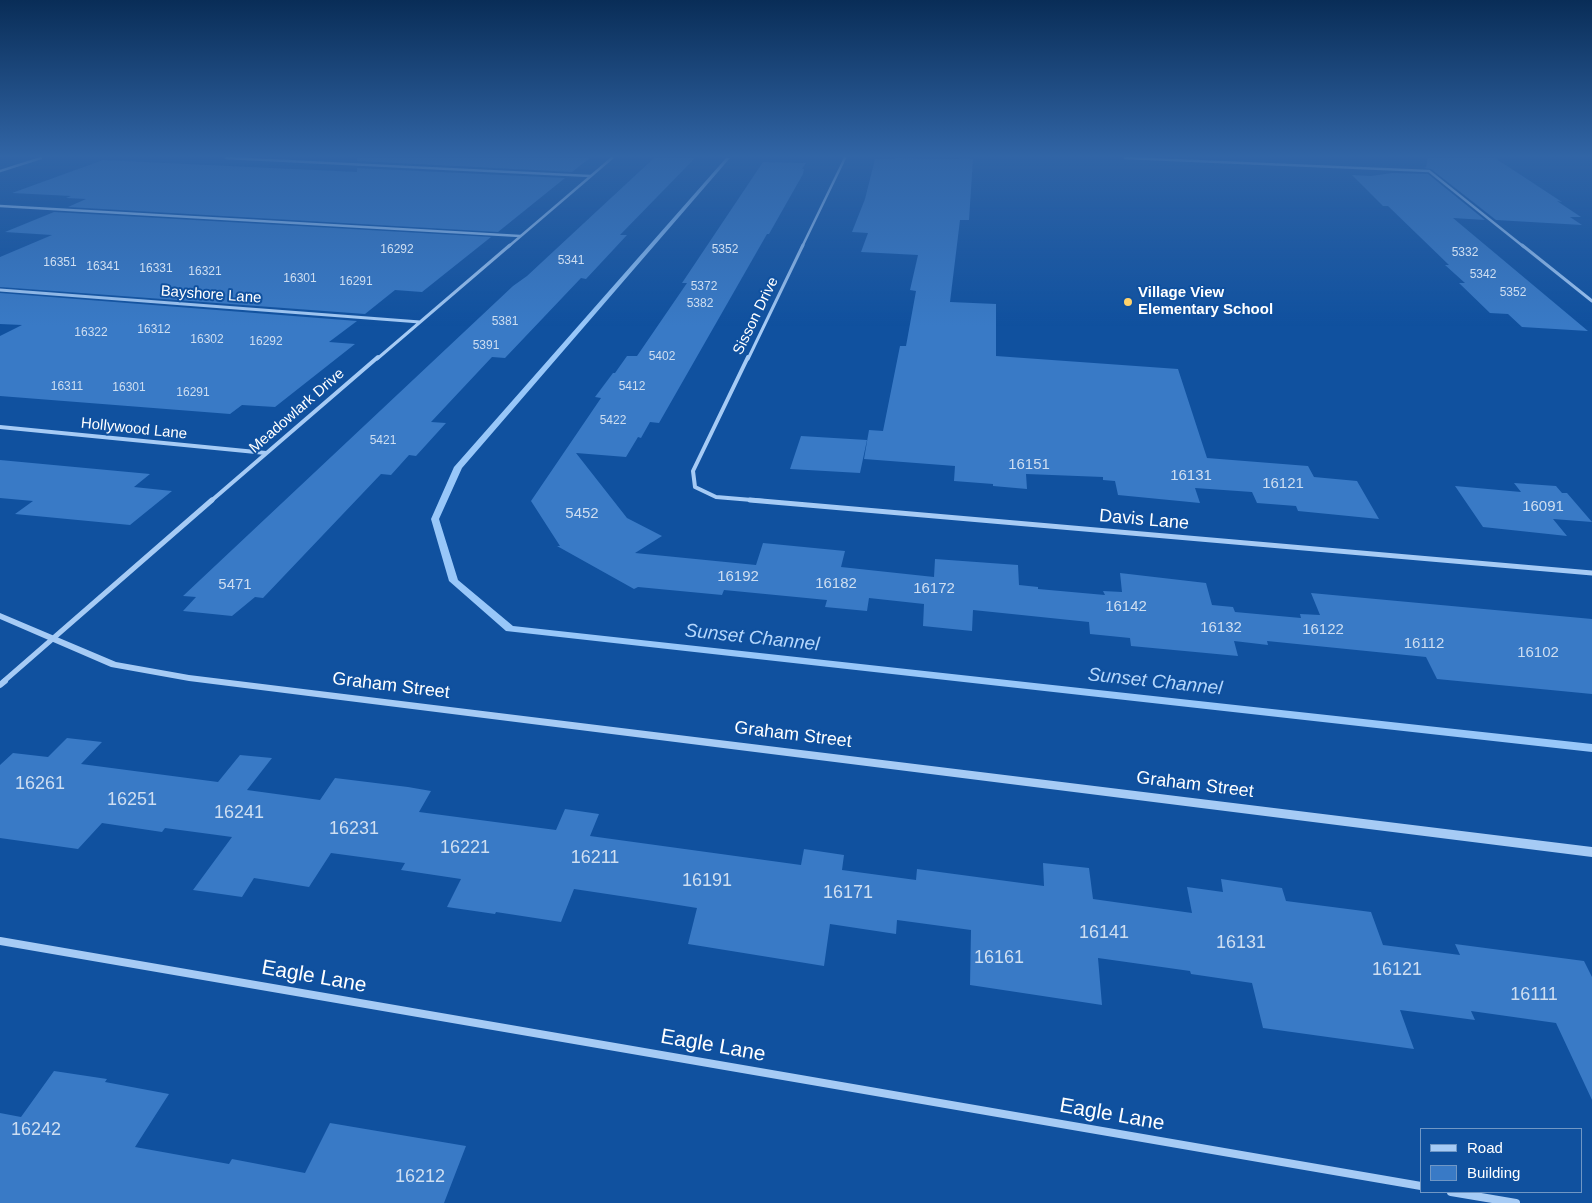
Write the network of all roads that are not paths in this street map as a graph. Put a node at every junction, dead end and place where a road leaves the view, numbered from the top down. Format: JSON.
{"nodes":[{"id":1,"x":141,"y":214,"type":"edge"},
{"id":2,"x":546,"y":214,"type":"edge"},
{"id":3,"x":818,"y":214,"type":"edge"},
{"id":4,"x":1483,"y":214,"type":"edge"},
{"id":5,"x":520,"y":236,"type":"junction"},
{"id":6,"x":0,"y":290,"type":"edge"},
{"id":7,"x":1592,"y":301,"type":"edge"},
{"id":8,"x":420,"y":322,"type":"junction"},
{"id":9,"x":0,"y":427,"type":"edge"},
{"id":10,"x":266,"y":453,"type":"junction"},
{"id":11,"x":695,"y":487,"type":"joint"},
{"id":12,"x":1592,"y":573,"type":"edge"},
{"id":13,"x":0,"y":616,"type":"edge"},
{"id":14,"x":54,"y":638,"type":"junction"},
{"id":15,"x":0,"y":685,"type":"edge"},
{"id":16,"x":1592,"y":852,"type":"edge"},
{"id":17,"x":0,"y":941,"type":"edge"},
{"id":18,"x":1420,"y":1186,"type":"edge"},
{"id":19,"x":1457,"y":1193,"type":"edge"},
{"id":20,"x":1516,"y":1203,"type":"edge"}],
"edges":[{"from":1,"to":5,"type":"street"},
{"from":2,"to":5,"type":"street","name":"Meadowlark Drive"},
{"from":3,"to":11,"type":"street","name":"Sisson Drive"},
{"from":4,"to":7,"type":"street"},
{"from":5,"to":8,"type":"street","name":"Meadowlark Drive"},
{"from":6,"to":8,"type":"street","name":"Bayshore Lane"},
{"from":8,"to":10,"type":"street","name":"Meadowlark Drive"},
{"from":9,"to":10,"type":"street","name":"Hollywood Lane"},
{"from":10,"to":14,"type":"street","name":"Meadowlark Drive"},
{"from":11,"to":12,"type":"street","name":"Davis Lane"},
{"from":13,"to":14,"type":"street","name":"Graham Street"},
{"from":14,"to":15,"type":"street","name":"Meadowlark Drive"},
{"from":14,"to":16,"type":"street","name":"Graham Street"},
{"from":17,"to":18,"type":"street","name":"Eagle Lane"},
{"from":19,"to":20,"type":"street"}]}
